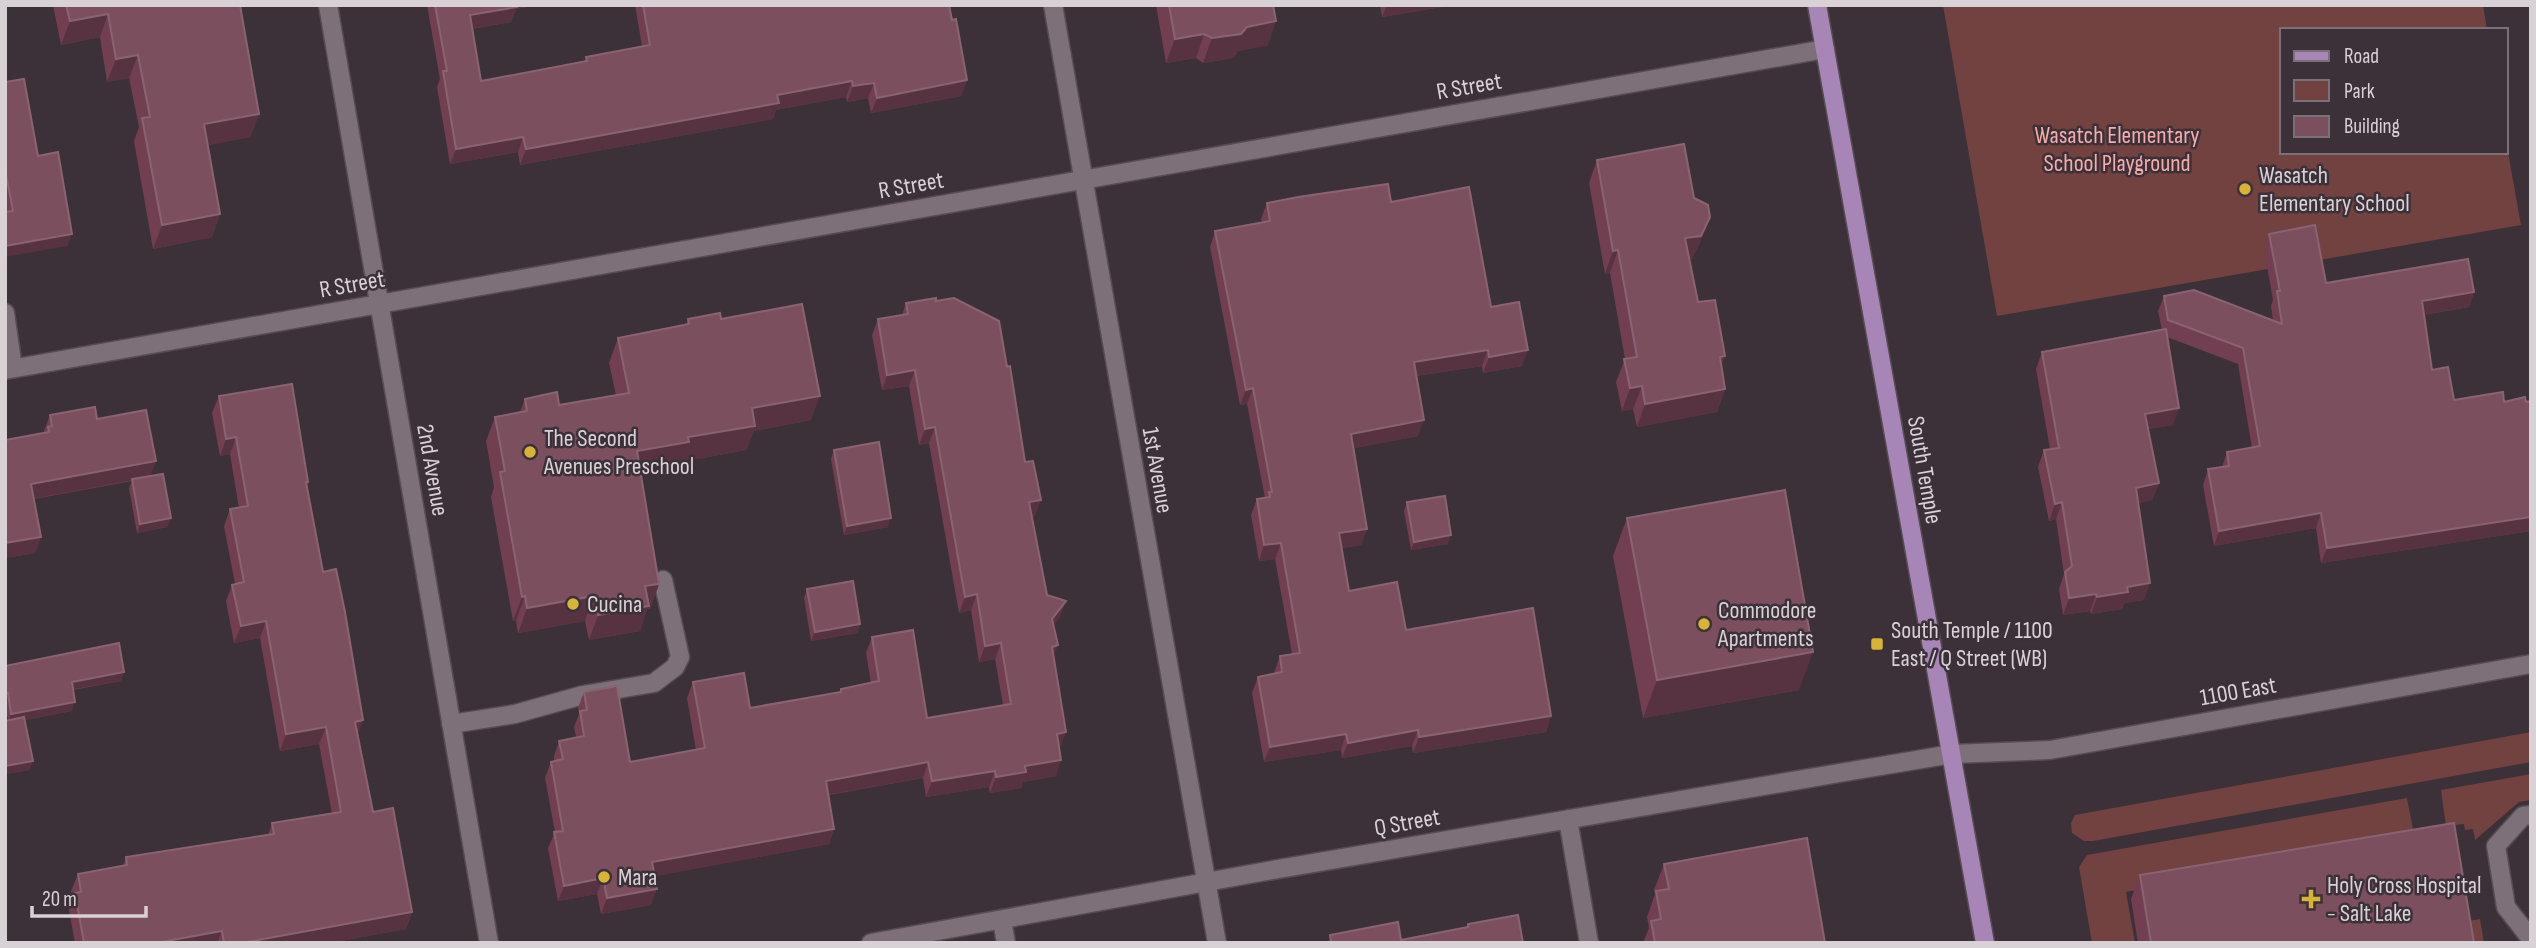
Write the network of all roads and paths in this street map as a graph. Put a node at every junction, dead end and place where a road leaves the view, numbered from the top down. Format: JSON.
{"nodes":[{"id":1,"x":328,"y":5,"type":"edge"},
{"id":2,"x":1053,"y":5,"type":"edge"},
{"id":3,"x":1817,"y":5,"type":"edge"},
{"id":4,"x":1825,"y":49,"type":"junction"},
{"id":5,"x":1082,"y":179,"type":"junction"},
{"id":6,"x":380,"y":303,"type":"junction"},
{"id":7,"x":5,"y":313,"type":"edge"},
{"id":8,"x":9,"y":369,"type":"edge"},
{"id":9,"x":663,"y":580,"type":"dead end"},
{"id":10,"x":2531,"y":664,"type":"edge"},
{"id":11,"x":451,"y":724,"type":"junction"},
{"id":12,"x":1952,"y":754,"type":"junction"},
{"id":13,"x":2531,"y":815,"type":"edge"},
{"id":14,"x":1568,"y":819,"type":"junction"},
{"id":15,"x":1206,"y":882,"type":"junction"},
{"id":16,"x":1002,"y":920,"type":"junction"},
{"id":17,"x":2530,"y":941,"type":"edge"},
{"id":18,"x":489,"y":943,"type":"edge"},
{"id":19,"x":871,"y":943,"type":"edge"},
{"id":20,"x":1006,"y":943,"type":"edge"},
{"id":21,"x":1217,"y":943,"type":"edge"},
{"id":22,"x":1589,"y":943,"type":"edge"},
{"id":23,"x":1985,"y":943,"type":"edge"}],
"edges":[{"from":1,"to":6,"type":"street","name":"2nd Avenue"},
{"from":2,"to":5,"type":"street","name":"1st Avenue"},
{"from":3,"to":4,"type":"main road","name":"South Temple"},
{"from":4,"to":5,"type":"street","name":"R Street"},
{"from":4,"to":12,"type":"main road","name":"South Temple"},
{"from":5,"to":6,"type":"street","name":"R Street"},
{"from":5,"to":15,"type":"street","name":"1st Avenue"},
{"from":6,"to":8,"type":"street","name":"R Street"},
{"from":6,"to":11,"type":"street","name":"2nd Avenue"},
{"from":7,"to":8,"type":"street"},
{"from":9,"to":11,"type":"street"},
{"from":10,"to":12,"type":"street","name":"1100 East"},
{"from":11,"to":18,"type":"street","name":"2nd Avenue"},
{"from":12,"to":14,"type":"street","name":"Q Street"},
{"from":12,"to":23,"type":"main road","name":"South Temple"},
{"from":13,"to":17,"type":"street"},
{"from":14,"to":15,"type":"street","name":"Q Street"},
{"from":14,"to":22,"type":"street"},
{"from":15,"to":16,"type":"street","name":"Q Street"},
{"from":15,"to":21,"type":"street","name":"1st Avenue"},
{"from":16,"to":19,"type":"street","name":"Q Street"},
{"from":16,"to":20,"type":"street"}]}
